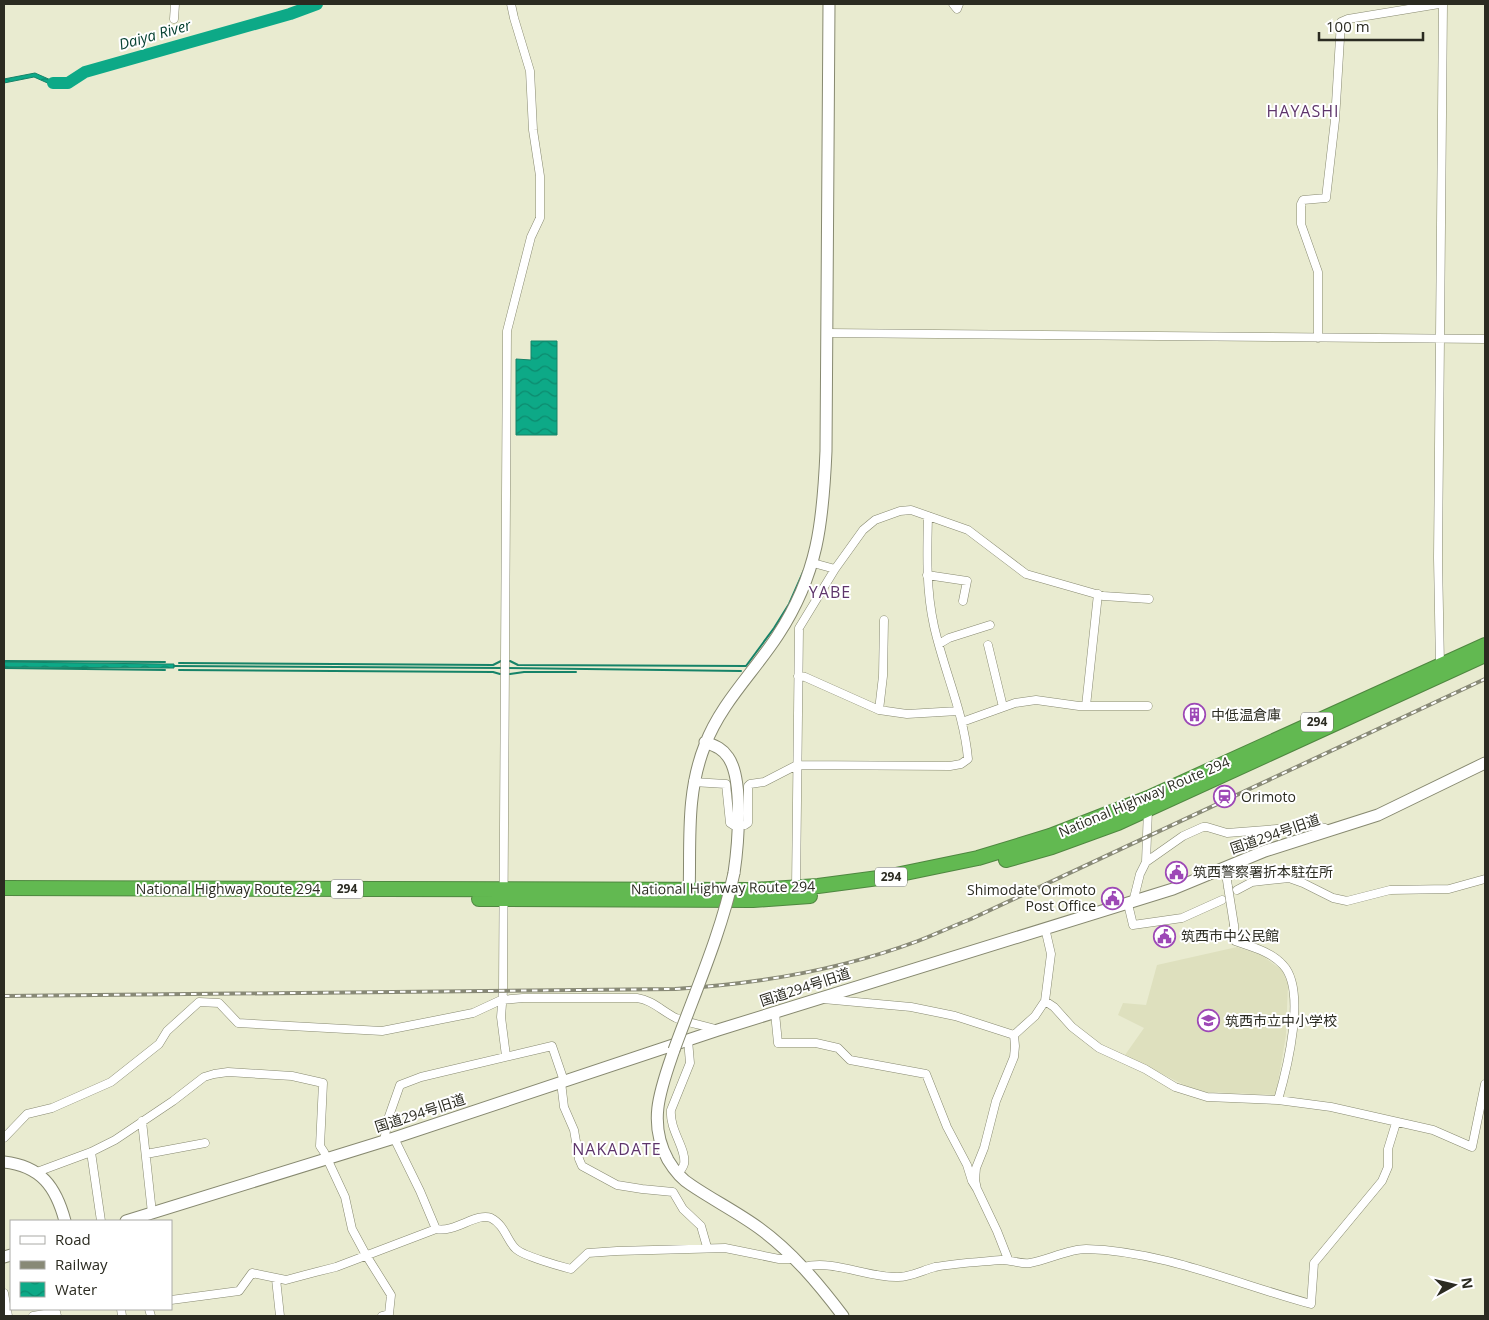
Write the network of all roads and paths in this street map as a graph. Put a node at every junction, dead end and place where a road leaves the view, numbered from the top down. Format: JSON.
{"nodes":[{"id":1,"x":175,"y":4,"type":"edge"},
{"id":2,"x":511,"y":4,"type":"edge"},
{"id":3,"x":829,"y":4,"type":"edge"},
{"id":4,"x":953,"y":4,"type":"edge"},
{"id":5,"x":959,"y":4,"type":"edge"},
{"id":6,"x":1441,"y":4,"type":"edge"},
{"id":7,"x":174,"y":19,"type":"dead end"},
{"id":8,"x":826,"y":333,"type":"junction"},
{"id":9,"x":1318,"y":338,"type":"junction"},
{"id":10,"x":1440,"y":339,"type":"junction"},
{"id":11,"x":1485,"y":339,"type":"edge"},
{"id":12,"x":928,"y":516,"type":"junction"},
{"id":13,"x":813,"y":563,"type":"junction"},
{"id":14,"x":835,"y":569,"type":"junction"},
{"id":15,"x":927,"y":575,"type":"junction"},
{"id":16,"x":1098,"y":594,"type":"junction"},
{"id":17,"x":1149,"y":599,"type":"dead end"},
{"id":18,"x":963,"y":601,"type":"dead end"},
{"id":19,"x":884,"y":620,"type":"dead end"},
{"id":20,"x":990,"y":625,"type":"dead end"},
{"id":21,"x":939,"y":644,"type":"junction"},
{"id":22,"x":1485,"y":644,"type":"edge"},
{"id":23,"x":988,"y":645,"type":"dead end"},
{"id":24,"x":1485,"y":655,"type":"edge"},
{"id":25,"x":1440,"y":666,"type":"junction"},
{"id":26,"x":798,"y":676,"type":"junction"},
{"id":27,"x":1086,"y":706,"type":"junction"},
{"id":28,"x":1148,"y":706,"type":"dead end"},
{"id":29,"x":1002,"y":707,"type":"junction"},
{"id":30,"x":879,"y":710,"type":"junction"},
{"id":31,"x":958,"y":711,"type":"junction"},
{"id":32,"x":962,"y":722,"type":"junction"},
{"id":33,"x":705,"y":742,"type":"junction"},
{"id":34,"x":1485,"y":763,"type":"edge"},
{"id":35,"x":797,"y":765,"type":"junction"},
{"id":36,"x":693,"y":782,"type":"junction"},
{"id":37,"x":1148,"y":804,"type":"junction"},
{"id":38,"x":733,"y":825,"type":"dead end"},
{"id":39,"x":745,"y":825,"type":"dead end"},
{"id":40,"x":1328,"y":831,"type":"junction"},
{"id":41,"x":1146,"y":862,"type":"junction"},
{"id":42,"x":1225,"y":867,"type":"junction"},
{"id":43,"x":1485,"y":879,"type":"edge"},
{"id":44,"x":4,"y":888,"type":"edge"},
{"id":45,"x":796,"y":888,"type":"junction"},
{"id":46,"x":1237,"y":890,"type":"dead end"},
{"id":47,"x":503,"y":894,"type":"junction"},
{"id":48,"x":690,"y":895,"type":"junction"},
{"id":49,"x":4,"y":897,"type":"edge"},
{"id":50,"x":1222,"y":900,"type":"dead end"},
{"id":51,"x":1130,"y":903,"type":"junction"},
{"id":52,"x":1045,"y":928,"type":"junction"},
{"id":53,"x":818,"y":999,"type":"junction"},
{"id":54,"x":502,"y":1000,"type":"junction"},
{"id":55,"x":1044,"y":1001,"type":"junction"},
{"id":56,"x":775,"y":1013,"type":"junction"},
{"id":57,"x":718,"y":1030,"type":"junction"},
{"id":58,"x":1014,"y":1035,"type":"junction"},
{"id":59,"x":688,"y":1040,"type":"junction"},
{"id":60,"x":506,"y":1056,"type":"junction"},
{"id":61,"x":563,"y":1081,"type":"junction"},
{"id":62,"x":1485,"y":1084,"type":"edge"},
{"id":63,"x":1278,"y":1100,"type":"junction"},
{"id":64,"x":142,"y":1121,"type":"junction"},
{"id":65,"x":1396,"y":1123,"type":"junction"},
{"id":66,"x":4,"y":1138,"type":"edge"},
{"id":67,"x":389,"y":1140,"type":"junction"},
{"id":68,"x":205,"y":1143,"type":"dead end"},
{"id":69,"x":91,"y":1152,"type":"junction"},
{"id":70,"x":146,"y":1154,"type":"junction"},
{"id":71,"x":327,"y":1159,"type":"junction"},
{"id":72,"x":4,"y":1162,"type":"edge"},
{"id":73,"x":37,"y":1172,"type":"junction"},
{"id":74,"x":678,"y":1174,"type":"junction"},
{"id":75,"x":976,"y":1189,"type":"junction"},
{"id":76,"x":146,"y":1217,"type":"edge"},
{"id":77,"x":65,"y":1220,"type":"edge"},
{"id":78,"x":101,"y":1220,"type":"edge"},
{"id":79,"x":131,"y":1220,"type":"edge"},
{"id":80,"x":436,"y":1229,"type":"junction"},
{"id":81,"x":707,"y":1247,"type":"junction"},
{"id":82,"x":366,"y":1255,"type":"junction"},
{"id":83,"x":1008,"y":1259,"type":"junction"},
{"id":84,"x":799,"y":1263,"type":"junction"},
{"id":85,"x":276,"y":1279,"type":"junction"},
{"id":86,"x":4,"y":1293,"type":"edge"},
{"id":87,"x":172,"y":1300,"type":"edge"},
{"id":88,"x":56,"y":1312,"type":"edge"},
{"id":89,"x":8,"y":1316,"type":"edge"},
{"id":90,"x":33,"y":1316,"type":"edge"},
{"id":91,"x":280,"y":1316,"type":"edge"},
{"id":92,"x":382,"y":1316,"type":"edge"},
{"id":93,"x":843,"y":1316,"type":"edge"}],
"edges":[{"from":1,"to":7,"type":"street"},
{"from":2,"to":47,"type":"street"},
{"from":3,"to":8,"type":"street"},
{"from":4,"to":5,"type":"street"},
{"from":6,"to":9,"type":"street"},
{"from":6,"to":10,"type":"street"},
{"from":8,"to":9,"type":"street"},
{"from":8,"to":13,"type":"street"},
{"from":9,"to":10,"type":"street"},
{"from":10,"to":11,"type":"street"},
{"from":10,"to":25,"type":"street"},
{"from":12,"to":14,"type":"street"},
{"from":12,"to":15,"type":"street"},
{"from":12,"to":16,"type":"street"},
{"from":13,"to":14,"type":"street"},
{"from":13,"to":33,"type":"street"},
{"from":14,"to":26,"type":"street"},
{"from":15,"to":18,"type":"street"},
{"from":15,"to":21,"type":"street"},
{"from":16,"to":17,"type":"street"},
{"from":16,"to":27,"type":"street"},
{"from":19,"to":30,"type":"street"},
{"from":20,"to":21,"type":"street"},
{"from":21,"to":31,"type":"street"},
{"from":22,"to":25,"type":"highway","name":"National Highway Route 294","number":"294"},
{"from":23,"to":29,"type":"street"},
{"from":24,"to":37,"type":"highway","name":"National Highway Route 294","number":"294"},
{"from":25,"to":37,"type":"highway","name":"National Highway Route 294","number":"294"},
{"from":26,"to":30,"type":"street"},
{"from":26,"to":35,"type":"street"},
{"from":27,"to":28,"type":"street"},
{"from":27,"to":29,"type":"street"},
{"from":29,"to":32,"type":"street"},
{"from":30,"to":31,"type":"street"},
{"from":31,"to":32,"type":"street"},
{"from":32,"to":35,"type":"street"},
{"from":33,"to":36,"type":"street"},
{"from":33,"to":74,"type":"street","bridge":true},
{"from":34,"to":40,"type":"street","name":"国道294号旧道"},
{"from":35,"to":39,"type":"street"},
{"from":35,"to":45,"type":"street"},
{"from":36,"to":38,"type":"street"},
{"from":36,"to":48,"type":"street"},
{"from":37,"to":41,"type":"street"},
{"from":37,"to":45,"type":"highway","name":"National Highway Route 294","number":"294"},
{"from":37,"to":48,"type":"highway","name":"National Highway Route 294","number":"294"},
{"from":40,"to":41,"type":"street"},
{"from":40,"to":42,"type":"street","name":"国道294号旧道"},
{"from":41,"to":51,"type":"street"},
{"from":42,"to":51,"type":"street","name":"国道294号旧道"},
{"from":42,"to":63,"type":"street","bridge":true},
{"from":43,"to":46,"type":"street"},
{"from":44,"to":47,"type":"highway","name":"National Highway Route 294","number":"294"},
{"from":45,"to":48,"type":"highway","name":"National Highway Route 294","number":"294"},
{"from":47,"to":48,"type":"highway","name":"National Highway Route 294","number":"294"},
{"from":47,"to":49,"type":"highway","name":"National Highway Route 294","number":"294"},
{"from":47,"to":54,"type":"street"},
{"from":50,"to":51,"type":"street"},
{"from":51,"to":52,"type":"street","name":"国道294号旧道"},
{"from":52,"to":53,"type":"street","name":"国道294号旧道"},
{"from":52,"to":55,"type":"street"},
{"from":53,"to":56,"type":"street","name":"国道294号旧道"},
{"from":53,"to":58,"type":"street"},
{"from":54,"to":57,"type":"street"},
{"from":54,"to":60,"type":"street"},
{"from":54,"to":66,"type":"street"},
{"from":55,"to":58,"type":"street"},
{"from":55,"to":63,"type":"street"},
{"from":56,"to":57,"type":"street","name":"国道294号旧道"},
{"from":56,"to":75,"type":"street"},
{"from":57,"to":59,"type":"street","name":"国道294号旧道"},
{"from":58,"to":75,"type":"street"},
{"from":59,"to":61,"type":"street","name":"国道294号旧道"},
{"from":59,"to":74,"type":"street"},
{"from":60,"to":61,"type":"street"},
{"from":60,"to":67,"type":"street"},
{"from":61,"to":67,"type":"street","name":"国道294号旧道"},
{"from":61,"to":81,"type":"street"},
{"from":62,"to":65,"type":"street"},
{"from":63,"to":65,"type":"street"},
{"from":64,"to":69,"type":"street"},
{"from":64,"to":70,"type":"street"},
{"from":64,"to":71,"type":"street"},
{"from":65,"to":83,"type":"street"},
{"from":67,"to":71,"type":"street","name":"国道294号旧道"},
{"from":67,"to":80,"type":"street"},
{"from":68,"to":70,"type":"street"},
{"from":69,"to":73,"type":"street"},
{"from":69,"to":78,"type":"street"},
{"from":70,"to":76,"type":"street"},
{"from":71,"to":76,"type":"street","name":"国道294号旧道"},
{"from":71,"to":82,"type":"street"},
{"from":72,"to":73,"type":"street"},
{"from":73,"to":77,"type":"street"},
{"from":74,"to":84,"type":"street"},
{"from":75,"to":83,"type":"street"},
{"from":76,"to":79,"type":"street","name":"国道294号旧道"},
{"from":80,"to":81,"type":"street"},
{"from":80,"to":82,"type":"street"},
{"from":81,"to":84,"type":"street"},
{"from":82,"to":85,"type":"street"},
{"from":82,"to":92,"type":"street"},
{"from":83,"to":84,"type":"street"},
{"from":84,"to":93,"type":"street"},
{"from":85,"to":87,"type":"street"},
{"from":85,"to":91,"type":"street"},
{"from":86,"to":89,"type":"street"},
{"from":88,"to":90,"type":"street"}]}
